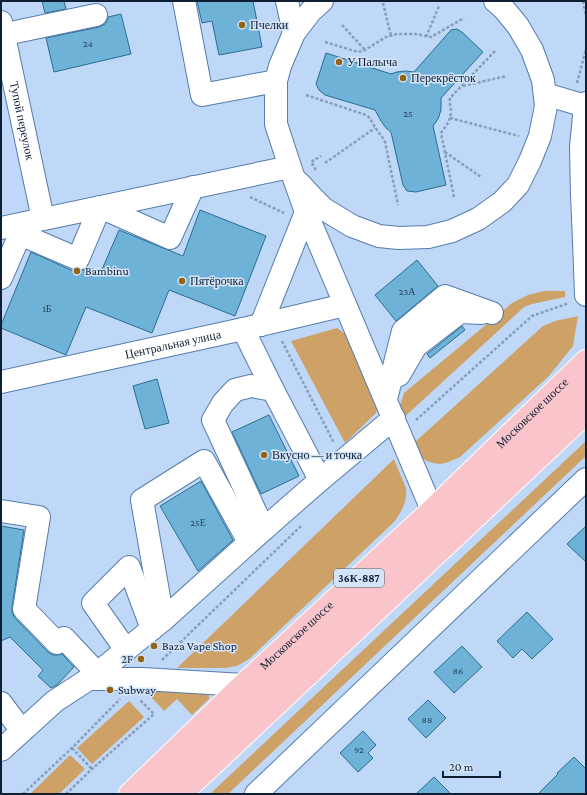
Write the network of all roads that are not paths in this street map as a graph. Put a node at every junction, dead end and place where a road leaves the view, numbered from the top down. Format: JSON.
{"nodes":[{"id":1,"x":184,"y":1,"type":"edge"},
{"id":2,"x":287,"y":1,"type":"edge"},
{"id":3,"x":322,"y":1,"type":"edge"},
{"id":4,"x":495,"y":1,"type":"edge"},
{"id":5,"x":96,"y":15,"type":"dead end"},
{"id":6,"x":2,"y":30,"type":"edge"},
{"id":7,"x":294,"y":34,"type":"junction"},
{"id":8,"x":276,"y":81,"type":"junction"},
{"id":9,"x":545,"y":94,"type":"junction"},
{"id":10,"x":581,"y":104,"type":"edge"},
{"id":11,"x":583,"y":146,"type":"edge"},
{"id":12,"x":290,"y":166,"type":"junction"},
{"id":13,"x":193,"y":188,"type":"junction"},
{"id":14,"x":100,"y":207,"type":"junction"},
{"id":15,"x":306,"y":212,"type":"junction"},
{"id":16,"x":22,"y":226,"type":"edge"},
{"id":17,"x":352,"y":226,"type":"junction"},
{"id":18,"x":585,"y":242,"type":"edge"},
{"id":19,"x":1,"y":278,"type":"edge"},
{"id":20,"x":586,"y":292,"type":"edge"},
{"id":21,"x":586,"y":295,"type":"edge"},
{"id":22,"x":345,"y":305,"type":"junction"},
{"id":23,"x":492,"y":313,"type":"joint"},
{"id":24,"x":259,"y":325,"type":"junction"},
{"id":25,"x":586,"y":361,"type":"edge"},
{"id":26,"x":5,"y":379,"type":"edge"},
{"id":27,"x":586,"y":386,"type":"edge"},
{"id":28,"x":273,"y":390,"type":"junction"},
{"id":29,"x":586,"y":413,"type":"edge"},
{"id":30,"x":397,"y":426,"type":"junction"},
{"id":31,"x":586,"y":479,"type":"edge"},
{"id":32,"x":320,"y":480,"type":"junction"},
{"id":33,"x":432,"y":510,"type":"junction"},
{"id":34,"x":1,"y":511,"type":"edge"},
{"id":35,"x":257,"y":535,"type":"junction"},
{"id":36,"x":158,"y":625,"type":"junction"},
{"id":37,"x":126,"y":650,"type":"junction"},
{"id":38,"x":93,"y":676,"type":"junction"},
{"id":39,"x":243,"y":685,"type":"junction"},
{"id":40,"x":1,"y":703,"type":"edge"},
{"id":41,"x":22,"y":731,"type":"junction"},
{"id":42,"x":1,"y":750,"type":"edge"},
{"id":43,"x":183,"y":793,"type":"edge"},
{"id":44,"x":130,"y":794,"type":"edge"},
{"id":45,"x":154,"y":794,"type":"edge"},
{"id":46,"x":256,"y":794,"type":"edge"}],
"edges":[{"from":1,"to":8,"type":"street"},
{"from":2,"to":7,"type":"street"},
{"from":3,"to":7,"type":"street"},
{"from":4,"to":9,"type":"street"},
{"from":5,"to":6,"type":"street"},
{"from":6,"to":16,"type":"street","name":"Тупой переулок"},
{"from":7,"to":8,"type":"street"},
{"from":8,"to":12,"type":"street"},
{"from":9,"to":10,"type":"street"},
{"from":9,"to":17,"type":"street"},
{"from":10,"to":11,"type":"street"},
{"from":11,"to":18,"type":"street"},
{"from":12,"to":13,"type":"street"},
{"from":12,"to":15,"type":"street"},
{"from":12,"to":17,"type":"street"},
{"from":13,"to":14,"type":"street"},
{"from":13,"to":14,"type":"street"},
{"from":14,"to":16,"type":"street"},
{"from":14,"to":16,"type":"street"},
{"from":15,"to":17,"type":"street"},
{"from":15,"to":22,"type":"street"},
{"from":15,"to":24,"type":"street"},
{"from":16,"to":19,"type":"street"},
{"from":18,"to":20,"type":"street"},
{"from":20,"to":21,"type":"street"},
{"from":22,"to":24,"type":"street","name":"Центральная улица"},
{"from":22,"to":30,"type":"street"},
{"from":23,"to":23,"type":"street"},
{"from":24,"to":26,"type":"street","name":"Центральная улица"},
{"from":24,"to":28,"type":"street"},
{"from":25,"to":33,"type":"main road","name":"Московское шоссе","number":"36К-887"},
{"from":27,"to":45,"type":"main road","name":"Московское шоссе","number":"36К-887"},
{"from":28,"to":32,"type":"street"},
{"from":28,"to":35,"type":"street"},
{"from":29,"to":43,"type":"main road","number":"36К-887"},
{"from":30,"to":32,"type":"street"},
{"from":30,"to":33,"type":"street"},
{"from":31,"to":46,"type":"street"},
{"from":32,"to":35,"type":"street"},
{"from":33,"to":39,"type":"main road","name":"Московское шоссе","number":"36К-887"},
{"from":34,"to":38,"type":"street"},
{"from":35,"to":36,"type":"street"},
{"from":35,"to":36,"type":"street"},
{"from":36,"to":37,"type":"street"},
{"from":36,"to":37,"type":"street"},
{"from":37,"to":38,"type":"street"},
{"from":38,"to":39,"type":"street"},
{"from":38,"to":41,"type":"street"},
{"from":39,"to":44,"type":"main road","name":"Московское шоссе","number":"36К-887"},
{"from":40,"to":41,"type":"street"},
{"from":41,"to":42,"type":"street"}]}
